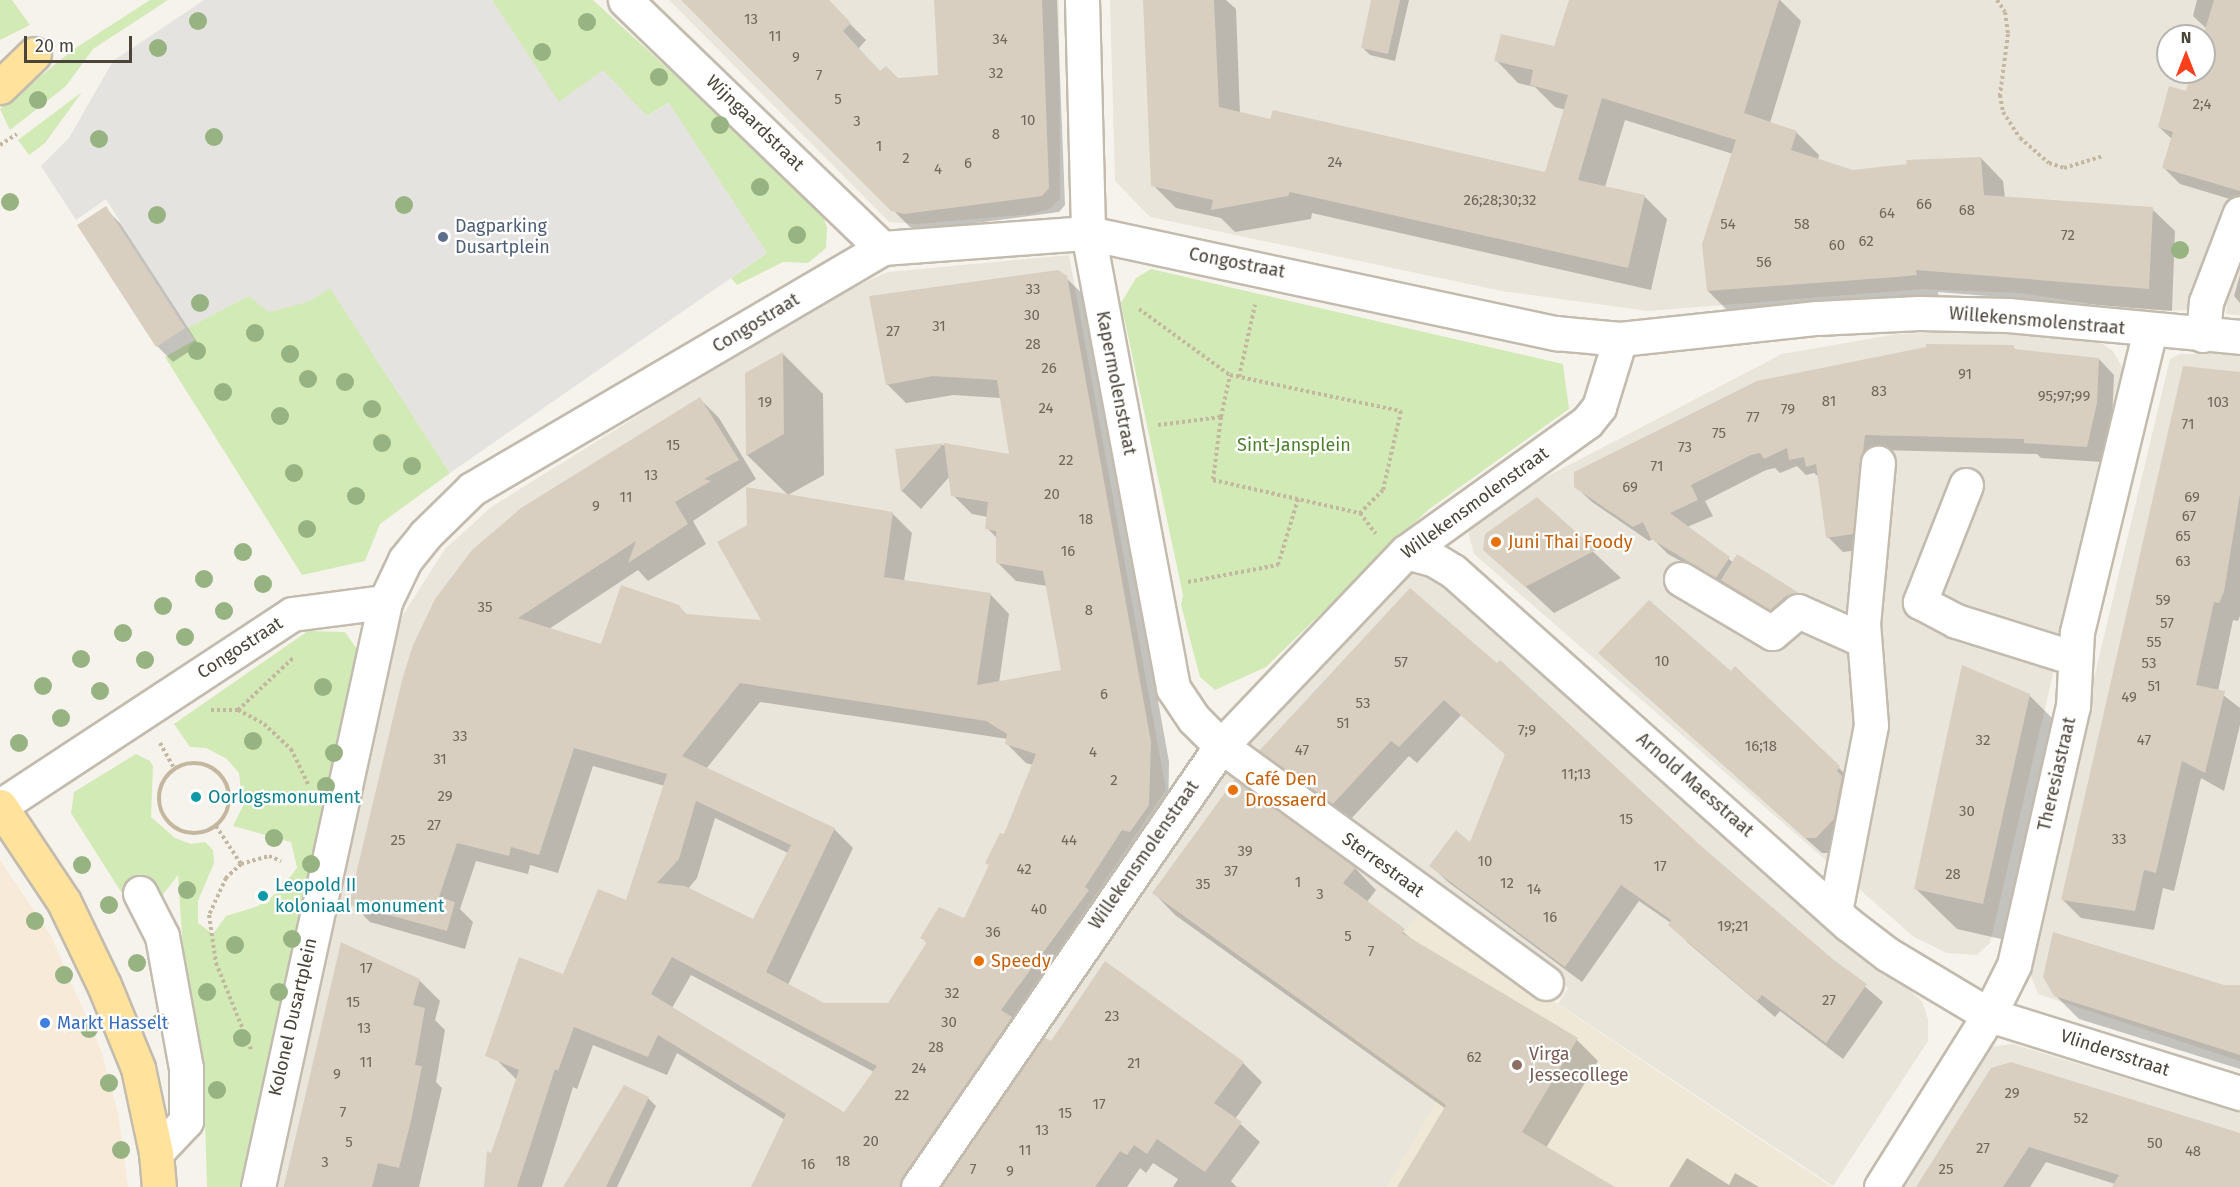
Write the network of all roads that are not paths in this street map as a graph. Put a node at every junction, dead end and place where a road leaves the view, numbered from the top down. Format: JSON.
{"nodes":[{"id":1,"x":625,"y":0,"type":"edge"},
{"id":2,"x":1082,"y":0,"type":"edge"},
{"id":3,"x":34,"y":54,"type":"dead end"},
{"id":4,"x":0,"y":87,"type":"edge"},
{"id":5,"x":2240,"y":213,"type":"edge"},
{"id":6,"x":1088,"y":233,"type":"junction"},
{"id":7,"x":882,"y":248,"type":"junction"},
{"id":8,"x":2150,"y":331,"type":"junction"},
{"id":9,"x":2203,"y":335,"type":"junction"},
{"id":10,"x":2240,"y":337,"type":"edge"},
{"id":11,"x":1620,"y":339,"type":"junction"},
{"id":12,"x":1878,"y":463,"type":"dead end"},
{"id":13,"x":1966,"y":485,"type":"dead end"},
{"id":14,"x":1401,"y":556,"type":"junction"},
{"id":15,"x":1681,"y":579,"type":"dead end"},
{"id":16,"x":385,"y":602,"type":"junction"},
{"id":17,"x":1863,"y":640,"type":"junction"},
{"id":18,"x":2074,"y":658,"type":"junction"},
{"id":19,"x":1221,"y":746,"type":"junction"},
{"id":20,"x":6,"y":802,"type":"edge"},
{"id":21,"x":140,"y":893,"type":"dead end"},
{"id":22,"x":1835,"y":912,"type":"junction"},
{"id":23,"x":1546,"y":983,"type":"dead end"},
{"id":24,"x":1989,"y":1015,"type":"junction"},
{"id":25,"x":2240,"y":1093,"type":"edge"},
{"id":26,"x":156,"y":1153,"type":"junction"},
{"id":27,"x":159,"y":1187,"type":"edge"},
{"id":28,"x":258,"y":1187,"type":"edge"},
{"id":29,"x":918,"y":1187,"type":"edge"},
{"id":30,"x":1881,"y":1187,"type":"edge"}],
"edges":[{"from":1,"to":7,"type":"street","name":"Wijngaardstraat"},
{"from":2,"to":6,"type":"street","name":"Kapermolenstraat"},
{"from":3,"to":4,"type":"main road"},
{"from":5,"to":9,"type":"street"},
{"from":6,"to":7,"type":"street","name":"Congostraat"},
{"from":6,"to":11,"type":"street","name":"Congostraat"},
{"from":6,"to":19,"type":"street","name":"Kapermolenstraat"},
{"from":7,"to":16,"type":"street","name":"Congostraat"},
{"from":8,"to":9,"type":"street","name":"Willekensmolenstraat"},
{"from":8,"to":11,"type":"street","name":"Willekensmolenstraat"},
{"from":8,"to":18,"type":"street","name":"Theresiastraat"},
{"from":9,"to":10,"type":"street","name":"Willekensmolenstraat"},
{"from":11,"to":14,"type":"street","name":"Willekensmolenstraat"},
{"from":12,"to":17,"type":"street"},
{"from":13,"to":18,"type":"street"},
{"from":14,"to":19,"type":"street","name":"Willekensmolenstraat"},
{"from":14,"to":22,"type":"street","name":"Arnold Maesstraat"},
{"from":15,"to":17,"type":"street"},
{"from":16,"to":20,"type":"street","name":"Congostraat"},
{"from":16,"to":28,"type":"street","name":"Kolonel Dusartplein"},
{"from":17,"to":22,"type":"street"},
{"from":18,"to":24,"type":"street","name":"Theresiastraat"},
{"from":19,"to":23,"type":"street","name":"Sterrestraat"},
{"from":19,"to":29,"type":"street","name":"Willekensmolenstraat"},
{"from":20,"to":26,"type":"main road"},
{"from":21,"to":26,"type":"street"},
{"from":22,"to":24,"type":"street","name":"Arnold Maesstraat"},
{"from":24,"to":25,"type":"street","name":"Vlindersstraat"},
{"from":24,"to":30,"type":"street","name":"Theresiastraat"},
{"from":26,"to":27,"type":"main road"}]}
